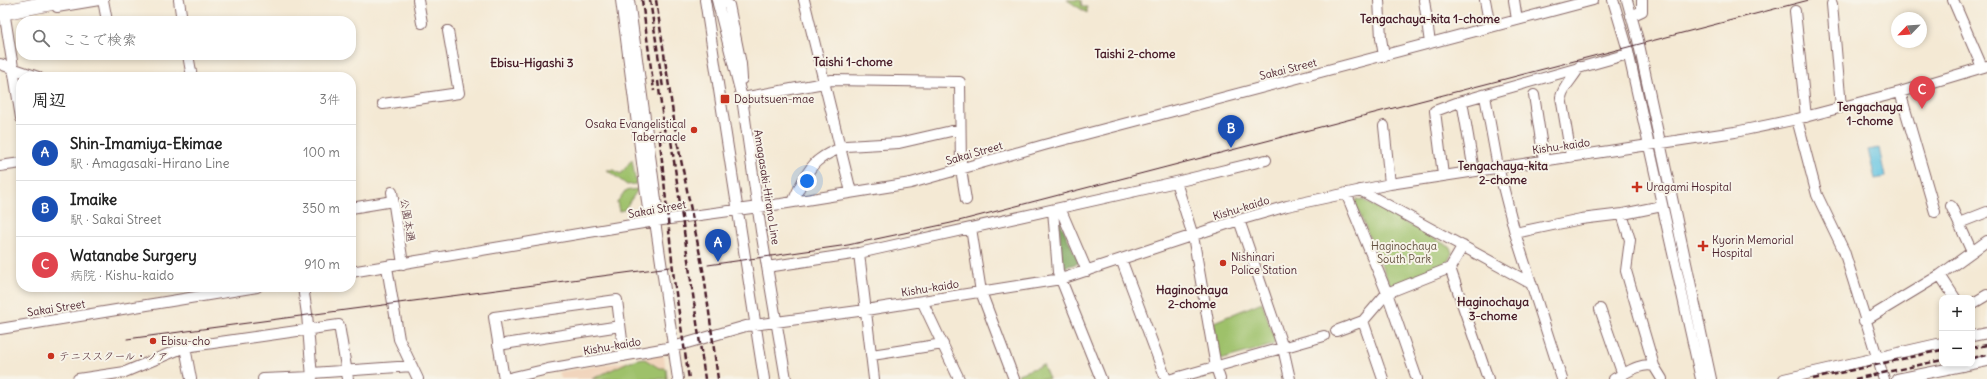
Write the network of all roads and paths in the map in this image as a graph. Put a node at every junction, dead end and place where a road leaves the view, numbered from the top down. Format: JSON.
{"nodes":[{"id":1,"x":10,"y":0,"type":"edge"},
{"id":2,"x":65,"y":0,"type":"edge"},
{"id":3,"x":99,"y":0,"type":"edge"},
{"id":4,"x":103,"y":0,"type":"edge"},
{"id":5,"x":179,"y":0,"type":"edge"},
{"id":6,"x":418,"y":0,"type":"edge"},
{"id":7,"x":621,"y":0,"type":"edge"},
{"id":8,"x":629,"y":0,"type":"edge"},
{"id":9,"x":705,"y":0,"type":"edge"},
{"id":10,"x":717,"y":0,"type":"edge"},
{"id":11,"x":722,"y":0,"type":"edge"},
{"id":12,"x":804,"y":0,"type":"edge"},
{"id":13,"x":1379,"y":0,"type":"edge"},
{"id":14,"x":1425,"y":0,"type":"edge"},
{"id":15,"x":1485,"y":0,"type":"edge"},
{"id":16,"x":1514,"y":0,"type":"edge"},
{"id":17,"x":1592,"y":0,"type":"edge"},
{"id":18,"x":1614,"y":0,"type":"edge"},
{"id":19,"x":1627,"y":0,"type":"edge"},
{"id":20,"x":1642,"y":0,"type":"edge"},
{"id":21,"x":1953,"y":0,"type":"edge"},
{"id":22,"x":0,"y":2,"type":"edge"},
{"id":23,"x":1568,"y":3,"type":"edge"},
{"id":24,"x":1832,"y":4,"type":"dead end"},
{"id":25,"x":1795,"y":10,"type":"dead end"},
{"id":26,"x":2,"y":16,"type":"edge"},
{"id":27,"x":106,"y":16,"type":"edge"},
{"id":28,"x":181,"y":16,"type":"edge"},
{"id":29,"x":1631,"y":16,"type":"junction"},
{"id":30,"x":1517,"y":20,"type":"junction"},
{"id":31,"x":422,"y":23,"type":"dead end"},
{"id":32,"x":1490,"y":27,"type":"junction"},
{"id":33,"x":448,"y":31,"type":"dead end"},
{"id":34,"x":1430,"y":43,"type":"junction"},
{"id":35,"x":16,"y":51,"type":"edge"},
{"id":36,"x":1628,"y":54,"type":"junction"},
{"id":37,"x":1384,"y":56,"type":"junction"},
{"id":38,"x":16,"y":57,"type":"edge"},
{"id":39,"x":189,"y":60,"type":"edge"},
{"id":40,"x":0,"y":64,"type":"edge"},
{"id":41,"x":1579,"y":67,"type":"junction"},
{"id":42,"x":1985,"y":67,"type":"edge"},
{"id":43,"x":12,"y":68,"type":"junction"},
{"id":44,"x":24,"y":72,"type":"edge"},
{"id":45,"x":191,"y":72,"type":"edge"},
{"id":46,"x":824,"y":83,"type":"junction"},
{"id":47,"x":739,"y":86,"type":"junction"},
{"id":48,"x":16,"y":90,"type":"edge"},
{"id":49,"x":1900,"y":92,"type":"junction"},
{"id":50,"x":1534,"y":94,"type":"dead end"},
{"id":51,"x":1485,"y":96,"type":"junction"},
{"id":52,"x":742,"y":98,"type":"junction"},
{"id":53,"x":1462,"y":101,"type":"junction"},
{"id":54,"x":383,"y":104,"type":"dead end"},
{"id":55,"x":1841,"y":107,"type":"junction"},
{"id":56,"x":1802,"y":118,"type":"junction"},
{"id":57,"x":1384,"y":126,"type":"dead end"},
{"id":58,"x":960,"y":129,"type":"junction"},
{"id":59,"x":1660,"y":144,"type":"junction"},
{"id":60,"x":1648,"y":145,"type":"junction"},
{"id":61,"x":840,"y":149,"type":"junction"},
{"id":62,"x":1571,"y":156,"type":"junction"},
{"id":63,"x":1266,"y":160,"type":"dead end"},
{"id":64,"x":1544,"y":160,"type":"junction"},
{"id":65,"x":16,"y":164,"type":"edge"},
{"id":66,"x":0,"y":166,"type":"edge"},
{"id":67,"x":1498,"y":167,"type":"junction"},
{"id":68,"x":961,"y":169,"type":"junction"},
{"id":69,"x":1474,"y":171,"type":"junction"},
{"id":70,"x":1444,"y":175,"type":"junction"},
{"id":71,"x":1176,"y":182,"type":"junction"},
{"id":72,"x":1390,"y":184,"type":"junction"},
{"id":73,"x":1360,"y":190,"type":"junction"},
{"id":74,"x":851,"y":192,"type":"junction"},
{"id":75,"x":1346,"y":193,"type":"junction"},
{"id":76,"x":966,"y":200,"type":"dead end"},
{"id":77,"x":793,"y":202,"type":"junction"},
{"id":78,"x":1662,"y":206,"type":"junction"},
{"id":79,"x":1951,"y":206,"type":"dead end"},
{"id":80,"x":356,"y":207,"type":"edge"},
{"id":81,"x":758,"y":207,"type":"junction"},
{"id":82,"x":1057,"y":209,"type":"junction"},
{"id":83,"x":736,"y":210,"type":"junction"},
{"id":84,"x":1935,"y":212,"type":"dead end"},
{"id":85,"x":1987,"y":212,"type":"edge"},
{"id":86,"x":1622,"y":214,"type":"junction"},
{"id":87,"x":1239,"y":220,"type":"junction"},
{"id":88,"x":655,"y":221,"type":"junction"},
{"id":89,"x":1959,"y":223,"type":"junction"},
{"id":90,"x":971,"y":228,"type":"junction"},
{"id":91,"x":1515,"y":233,"type":"junction"},
{"id":92,"x":1193,"y":236,"type":"junction"},
{"id":93,"x":1987,"y":241,"type":"edge"},
{"id":94,"x":1463,"y":246,"type":"junction"},
{"id":95,"x":1972,"y":252,"type":"junction"},
{"id":96,"x":859,"y":253,"type":"junction"},
{"id":97,"x":1121,"y":259,"type":"junction"},
{"id":98,"x":403,"y":264,"type":"junction"},
{"id":99,"x":387,"y":267,"type":"junction"},
{"id":100,"x":767,"y":267,"type":"junction"},
{"id":101,"x":1450,"y":268,"type":"junction"},
{"id":102,"x":356,"y":271,"type":"edge"},
{"id":103,"x":1087,"y":271,"type":"junction"},
{"id":104,"x":1940,"y":275,"type":"junction"},
{"id":105,"x":1061,"y":279,"type":"junction"},
{"id":106,"x":1530,"y":283,"type":"junction"},
{"id":107,"x":213,"y":292,"type":"edge"},
{"id":108,"x":304,"y":292,"type":"edge"},
{"id":109,"x":981,"y":292,"type":"junction"},
{"id":110,"x":1387,"y":294,"type":"junction"},
{"id":111,"x":1953,"y":295,"type":"edge"},
{"id":112,"x":1987,"y":295,"type":"edge"},
{"id":113,"x":922,"y":301,"type":"junction"},
{"id":114,"x":1975,"y":302,"type":"edge"},
{"id":115,"x":1600,"y":309,"type":"dead end"},
{"id":116,"x":866,"y":310,"type":"junction"},
{"id":117,"x":1363,"y":320,"type":"junction"},
{"id":118,"x":1864,"y":321,"type":"junction"},
{"id":119,"x":776,"y":323,"type":"junction"},
{"id":120,"x":755,"y":325,"type":"junction"},
{"id":121,"x":620,"y":326,"type":"junction"},
{"id":122,"x":0,"y":329,"type":"edge"},
{"id":123,"x":308,"y":329,"type":"junction"},
{"id":124,"x":1336,"y":331,"type":"dead end"},
{"id":125,"x":1987,"y":333,"type":"edge"},
{"id":126,"x":1975,"y":335,"type":"edge"},
{"id":127,"x":1324,"y":336,"type":"dead end"},
{"id":128,"x":943,"y":344,"type":"junction"},
{"id":129,"x":1939,"y":344,"type":"edge"},
{"id":130,"x":498,"y":345,"type":"junction"},
{"id":131,"x":185,"y":347,"type":"junction"},
{"id":132,"x":673,"y":347,"type":"junction"},
{"id":133,"x":1283,"y":348,"type":"junction"},
{"id":134,"x":872,"y":355,"type":"junction"},
{"id":135,"x":624,"y":356,"type":"junction"},
{"id":136,"x":1876,"y":357,"type":"junction"},
{"id":137,"x":1987,"y":361,"type":"edge"},
{"id":138,"x":412,"y":366,"type":"junction"},
{"id":139,"x":1654,"y":366,"type":"junction"},
{"id":140,"x":1216,"y":367,"type":"junction"},
{"id":141,"x":346,"y":374,"type":"edge"},
{"id":142,"x":126,"y":375,"type":"edge"},
{"id":143,"x":312,"y":376,"type":"edge"},
{"id":144,"x":1618,"y":377,"type":"edge"},
{"id":145,"x":78,"y":379,"type":"edge"},
{"id":146,"x":191,"y":379,"type":"edge"},
{"id":147,"x":263,"y":379,"type":"edge"},
{"id":148,"x":418,"y":379,"type":"edge"},
{"id":149,"x":504,"y":379,"type":"edge"},
{"id":150,"x":678,"y":379,"type":"edge"},
{"id":151,"x":764,"y":379,"type":"edge"},
{"id":152,"x":786,"y":379,"type":"edge"},
{"id":153,"x":874,"y":379,"type":"edge"},
{"id":154,"x":959,"y":379,"type":"edge"},
{"id":155,"x":1014,"y":379,"type":"edge"},
{"id":156,"x":1101,"y":379,"type":"edge"},
{"id":157,"x":1166,"y":379,"type":"edge"},
{"id":158,"x":1172,"y":379,"type":"edge"},
{"id":159,"x":1220,"y":379,"type":"edge"},
{"id":160,"x":1290,"y":379,"type":"edge"},
{"id":161,"x":1383,"y":379,"type":"edge"},
{"id":162,"x":1417,"y":379,"type":"edge"},
{"id":163,"x":1488,"y":379,"type":"edge"},
{"id":164,"x":1562,"y":379,"type":"edge"},
{"id":165,"x":1662,"y":379,"type":"edge"},
{"id":166,"x":1701,"y":379,"type":"edge"},
{"id":167,"x":1711,"y":379,"type":"edge"},
{"id":168,"x":1784,"y":379,"type":"edge"},
{"id":169,"x":1884,"y":379,"type":"edge"},
{"id":170,"x":1897,"y":379,"type":"edge"}],
"edges":[{"from":1,"to":22,"type":"highway"},
{"from":2,"to":26,"type":"highway"},
{"from":3,"to":26,"type":"street"},
{"from":4,"to":27,"type":"street"},
{"from":5,"to":28,"type":"street"},
{"from":6,"to":31,"type":"street"},
{"from":7,"to":88,"type":"street"},
{"from":8,"to":88,"type":"street"},
{"from":9,"to":83,"type":"street"},
{"from":10,"to":47,"type":"street","name":"Amagasaki-Hirano Line"},
{"from":11,"to":47,"type":"street"},
{"from":12,"to":46,"type":"street"},
{"from":13,"to":37,"type":"street"},
{"from":14,"to":34,"type":"street"},
{"from":15,"to":32,"type":"street"},
{"from":16,"to":30,"type":"street"},
{"from":17,"to":23,"type":"street","name":"Sakai Street"},
{"from":18,"to":36,"type":"street"},
{"from":19,"to":29,"type":"street"},
{"from":20,"to":29,"type":"street"},
{"from":21,"to":42,"type":"street"},
{"from":23,"to":30,"type":"street","name":"Sakai Street"},
{"from":24,"to":55,"type":"street"},
{"from":25,"to":56,"type":"street"},
{"from":26,"to":35,"type":"street"},
{"from":29,"to":59,"type":"street"},
{"from":30,"to":32,"type":"street","name":"Sakai Street"},
{"from":32,"to":34,"type":"street","name":"Sakai Street"},
{"from":33,"to":54,"type":"street"},
{"from":34,"to":37,"type":"street","name":"Sakai Street"},
{"from":36,"to":41,"type":"street"},
{"from":36,"to":60,"type":"street"},
{"from":37,"to":68,"type":"street","name":"Sakai Street"},
{"from":38,"to":43,"type":"street"},
{"from":39,"to":45,"type":"street"},
{"from":40,"to":43,"type":"street"},
{"from":41,"to":51,"type":"street"},
{"from":41,"to":62,"type":"street"},
{"from":42,"to":49,"type":"street","name":"Kishu-kaido"},
{"from":43,"to":44,"type":"street"},
{"from":43,"to":48,"type":"street"},
{"from":46,"to":52,"type":"street"},
{"from":46,"to":58,"type":"street"},
{"from":46,"to":61,"type":"street"},
{"from":47,"to":52,"type":"street","name":"Amagasaki-Hirano Line"},
{"from":49,"to":55,"type":"street","name":"Kishu-kaido"},
{"from":49,"to":84,"type":"street"},
{"from":50,"to":64,"type":"street"},
{"from":51,"to":53,"type":"street"},
{"from":51,"to":67,"type":"street"},
{"from":52,"to":81,"type":"street","name":"Amagasaki-Hirano Line"},
{"from":53,"to":69,"type":"street"},
{"from":53,"to":70,"type":"street"},
{"from":55,"to":56,"type":"street","name":"Kishu-kaido"},
{"from":56,"to":59,"type":"street","name":"Kishu-kaido"},
{"from":56,"to":118,"type":"street"},
{"from":57,"to":72,"type":"street"},
{"from":58,"to":61,"type":"street"},
{"from":58,"to":68,"type":"street"},
{"from":59,"to":60,"type":"street","name":"Kishu-kaido"},
{"from":59,"to":167,"type":"street"},
{"from":60,"to":62,"type":"street","name":"Kishu-kaido"},
{"from":60,"to":78,"type":"street"},
{"from":61,"to":74,"type":"street"},
{"from":61,"to":77,"type":"street"},
{"from":62,"to":64,"type":"street","name":"Kishu-kaido"},
{"from":63,"to":71,"type":"street"},
{"from":64,"to":67,"type":"street","name":"Kishu-kaido"},
{"from":65,"to":66,"type":"street"},
{"from":67,"to":69,"type":"street","name":"Kishu-kaido"},
{"from":67,"to":91,"type":"street"},
{"from":68,"to":74,"type":"street","name":"Sakai Street"},
{"from":68,"to":76,"type":"street"},
{"from":69,"to":70,"type":"street","name":"Kishu-kaido"},
{"from":70,"to":72,"type":"street","name":"Kishu-kaido"},
{"from":71,"to":82,"type":"street"},
{"from":71,"to":92,"type":"street"},
{"from":72,"to":73,"type":"street","name":"Kishu-kaido"},
{"from":73,"to":75,"type":"street","name":"Kishu-kaido"},
{"from":73,"to":94,"type":"street"},
{"from":74,"to":77,"type":"street","name":"Sakai Street"},
{"from":75,"to":87,"type":"street","name":"Kishu-kaido"},
{"from":75,"to":110,"type":"street"},
{"from":77,"to":81,"type":"street","name":"Sakai Street"},
{"from":78,"to":86,"type":"street"},
{"from":78,"to":166,"type":"street"},
{"from":79,"to":89,"type":"street"},
{"from":80,"to":98,"type":"street","name":"公園本通"},
{"from":81,"to":83,"type":"street","name":"Sakai Street"},
{"from":81,"to":100,"type":"street","name":"Amagasaki-Hirano Line"},
{"from":82,"to":90,"type":"street"},
{"from":82,"to":103,"type":"street"},
{"from":82,"to":105,"type":"street"},
{"from":83,"to":88,"type":"street","name":"Sakai Street"},
{"from":83,"to":120,"type":"street"},
{"from":85,"to":89,"type":"street"},
{"from":86,"to":91,"type":"street"},
{"from":86,"to":139,"type":"street"},
{"from":87,"to":92,"type":"street","name":"Kishu-kaido"},
{"from":87,"to":133,"type":"street"},
{"from":88,"to":98,"type":"street","name":"Sakai Street"},
{"from":88,"to":132,"type":"street"},
{"from":89,"to":95,"type":"street"},
{"from":90,"to":96,"type":"street"},
{"from":90,"to":109,"type":"street"},
{"from":91,"to":106,"type":"street"},
{"from":92,"to":97,"type":"street","name":"Kishu-kaido"},
{"from":92,"to":140,"type":"street"},
{"from":93,"to":95,"type":"street"},
{"from":94,"to":101,"type":"street"},
{"from":94,"to":106,"type":"street"},
{"from":95,"to":104,"type":"street"},
{"from":96,"to":100,"type":"street"},
{"from":96,"to":116,"type":"street"},
{"from":97,"to":103,"type":"street","name":"Kishu-kaido"},
{"from":97,"to":157,"type":"street"},
{"from":98,"to":99,"type":"street","name":"Sakai Street"},
{"from":99,"to":102,"type":"street","name":"Sakai Street"},
{"from":99,"to":138,"type":"street"},
{"from":100,"to":119,"type":"street","name":"Amagasaki-Hirano Line"},
{"from":101,"to":110,"type":"street"},
{"from":101,"to":163,"type":"street"},
{"from":103,"to":105,"type":"street","name":"Kishu-kaido"},
{"from":104,"to":111,"type":"street"},
{"from":104,"to":118,"type":"street"},
{"from":105,"to":109,"type":"street","name":"Kishu-kaido"},
{"from":105,"to":156,"type":"street"},
{"from":106,"to":164,"type":"street"},
{"from":107,"to":122,"type":"street","name":"Sakai Street"},
{"from":108,"to":123,"type":"street"},
{"from":109,"to":113,"type":"street","name":"Kishu-kaido"},
{"from":109,"to":155,"type":"street"},
{"from":110,"to":117,"type":"street"},
{"from":110,"to":162,"type":"street"},
{"from":112,"to":114,"type":"street"},
{"from":113,"to":116,"type":"street","name":"Kishu-kaido"},
{"from":113,"to":128,"type":"street"},
{"from":115,"to":144,"type":"street"},
{"from":116,"to":119,"type":"street","name":"Kishu-kaido"},
{"from":116,"to":134,"type":"street"},
{"from":117,"to":124,"type":"street"},
{"from":117,"to":161,"type":"street"},
{"from":118,"to":136,"type":"street"},
{"from":119,"to":120,"type":"street","name":"Kishu-kaido"},
{"from":119,"to":152,"type":"street","name":"Amagasaki-Hirano Line"},
{"from":120,"to":132,"type":"street","name":"Kishu-kaido"},
{"from":120,"to":151,"type":"street"},
{"from":121,"to":130,"type":"street"},
{"from":121,"to":130,"type":"street"},
{"from":121,"to":135,"type":"street"},
{"from":123,"to":131,"type":"street"},
{"from":123,"to":141,"type":"street"},
{"from":123,"to":143,"type":"street"},
{"from":125,"to":126,"type":"street"},
{"from":127,"to":133,"type":"street"},
{"from":128,"to":134,"type":"street"},
{"from":128,"to":154,"type":"street"},
{"from":129,"to":136,"type":"street"},
{"from":130,"to":149,"type":"street"},
{"from":131,"to":142,"type":"street"},
{"from":131,"to":146,"type":"street"},
{"from":132,"to":135,"type":"street","name":"Kishu-kaido"},
{"from":132,"to":150,"type":"street"},
{"from":133,"to":140,"type":"street"},
{"from":133,"to":160,"type":"street"},
{"from":134,"to":153,"type":"street"},
{"from":135,"to":149,"type":"street","name":"Kishu-kaido"},
{"from":136,"to":168,"type":"street"},
{"from":136,"to":169,"type":"street"},
{"from":137,"to":170,"type":"street"},
{"from":138,"to":141,"type":"street"},
{"from":138,"to":148,"type":"street"},
{"from":139,"to":144,"type":"street"},
{"from":139,"to":165,"type":"street"},
{"from":140,"to":158,"type":"street"},
{"from":140,"to":159,"type":"street"},
{"from":141,"to":143,"type":"street"},
{"from":142,"to":145,"type":"street"},
{"from":143,"to":147,"type":"street"}]}
